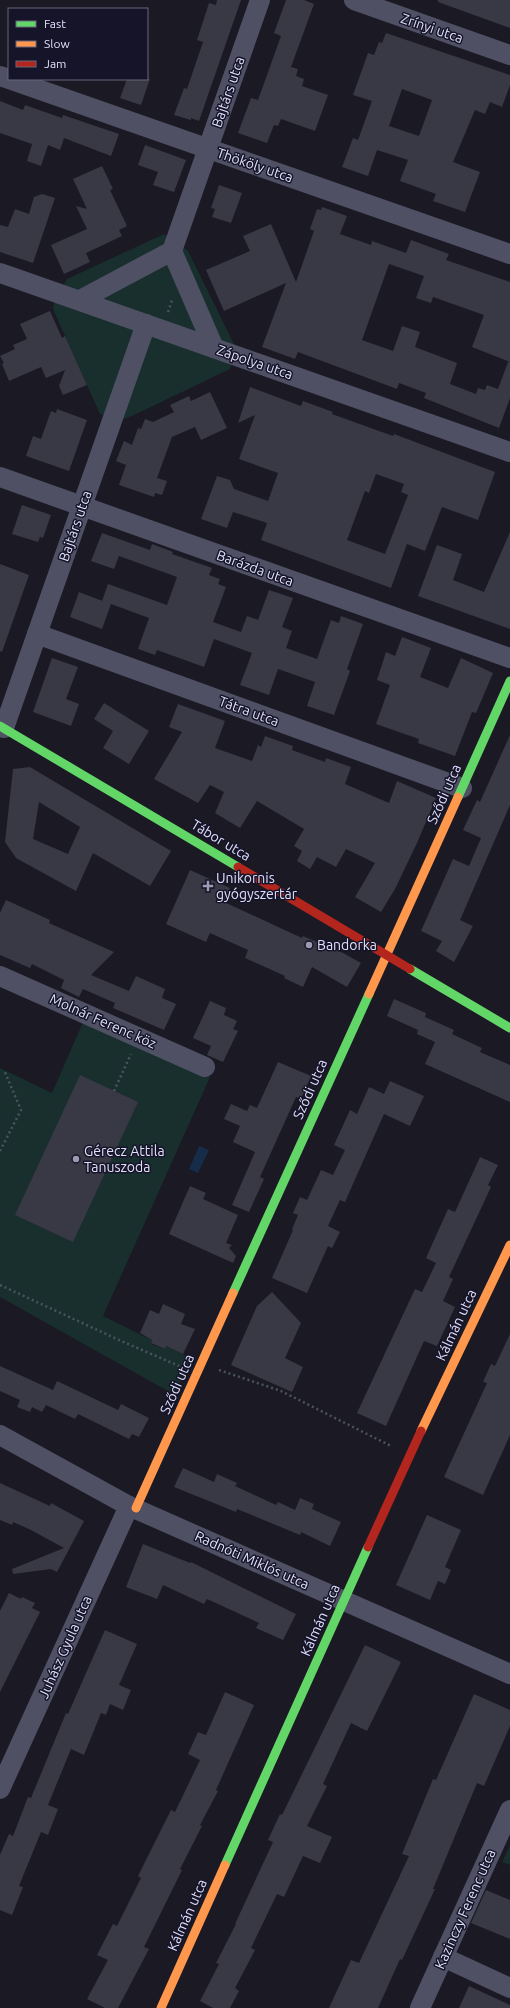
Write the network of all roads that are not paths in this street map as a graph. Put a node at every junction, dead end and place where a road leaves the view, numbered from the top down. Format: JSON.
{"nodes":[{"id":1,"x":260,"y":0,"type":"edge"},
{"id":2,"x":354,"y":0,"type":"edge"},
{"id":3,"x":510,"y":55,"type":"edge"},
{"id":4,"x":11,"y":80,"type":"edge"},
{"id":5,"x":208,"y":149,"type":"junction"},
{"id":6,"x":172,"y":251,"type":"junction"},
{"id":7,"x":510,"y":254,"type":"edge"},
{"id":8,"x":0,"y":273,"type":"edge"},
{"id":9,"x":80,"y":300,"type":"junction"},
{"id":10,"x":146,"y":324,"type":"junction"},
{"id":11,"x":214,"y":348,"type":"junction"},
{"id":12,"x":510,"y":452,"type":"edge"},
{"id":13,"x":0,"y":477,"type":"edge"},
{"id":14,"x":82,"y":506,"type":"junction"},
{"id":15,"x":37,"y":634,"type":"junction"},
{"id":16,"x":510,"y":658,"type":"edge"},
{"id":17,"x":510,"y":681,"type":"edge"},
{"id":18,"x":2,"y":727,"type":"edge"},
{"id":19,"x":462,"y":788,"type":"junction"},
{"id":20,"x":386,"y":954,"type":"junction"},
{"id":21,"x":0,"y":976,"type":"edge"},
{"id":22,"x":510,"y":1028,"type":"edge"},
{"id":23,"x":205,"y":1067,"type":"dead end"},
{"id":24,"x":510,"y":1246,"type":"edge"},
{"id":25,"x":0,"y":1434,"type":"edge"},
{"id":26,"x":132,"y":1507,"type":"junction"},
{"id":27,"x":344,"y":1600,"type":"junction"},
{"id":28,"x":510,"y":1674,"type":"edge"},
{"id":29,"x":0,"y":1789,"type":"edge"},
{"id":30,"x":510,"y":1810,"type":"edge"},
{"id":31,"x":444,"y":1957,"type":"junction"},
{"id":32,"x":510,"y":1988,"type":"edge"},
{"id":33,"x":161,"y":2008,"type":"edge"},
{"id":34,"x":420,"y":2008,"type":"edge"}],
"edges":[{"from":1,"to":5,"type":"street","name":"Bajtárs utca"},
{"from":2,"to":3,"type":"street","name":"Zrínyi utca"},
{"from":4,"to":5,"type":"street","name":"Thököly utca"},
{"from":5,"to":6,"type":"street","name":"Bajtárs utca"},
{"from":5,"to":7,"type":"street","name":"Thököly utca"},
{"from":6,"to":9,"type":"street"},
{"from":6,"to":11,"type":"street"},
{"from":8,"to":9,"type":"street","name":"Zápolya utca"},
{"from":9,"to":10,"type":"street","name":"Zápolya utca"},
{"from":10,"to":11,"type":"street","name":"Zápolya utca"},
{"from":10,"to":14,"type":"street","name":"Bajtárs utca"},
{"from":11,"to":12,"type":"street","name":"Zápolya utca"},
{"from":13,"to":14,"type":"street","name":"Barázda utca"},
{"from":14,"to":15,"type":"street","name":"Bajtárs utca"},
{"from":14,"to":16,"type":"street","name":"Barázda utca"},
{"from":15,"to":18,"type":"street","name":"Bajtárs utca"},
{"from":15,"to":19,"type":"street","name":"Tátra utca"},
{"from":17,"to":19,"type":"street","name":"Sződi utca"},
{"from":18,"to":20,"type":"street","name":"Tábor utca"},
{"from":19,"to":20,"type":"street","name":"Sződi utca"},
{"from":20,"to":22,"type":"street","name":"Tábor utca"},
{"from":20,"to":26,"type":"street","name":"Sződi utca"},
{"from":21,"to":23,"type":"street","name":"Molnár Ferenc köz"},
{"from":24,"to":27,"type":"street","name":"Kálmán utca"},
{"from":25,"to":26,"type":"street","name":"Radnóti Miklós utca"},
{"from":26,"to":27,"type":"street","name":"Radnóti Miklós utca"},
{"from":26,"to":29,"type":"street","name":"Juhász Gyula utca"},
{"from":27,"to":28,"type":"street","name":"Radnóti Miklós utca"},
{"from":27,"to":33,"type":"street","name":"Kálmán utca"},
{"from":30,"to":31,"type":"street","name":"Kazinczy Ferenc utca"},
{"from":31,"to":32,"type":"street"},
{"from":31,"to":34,"type":"street","name":"Kazinczy Ferenc utca"}]}
